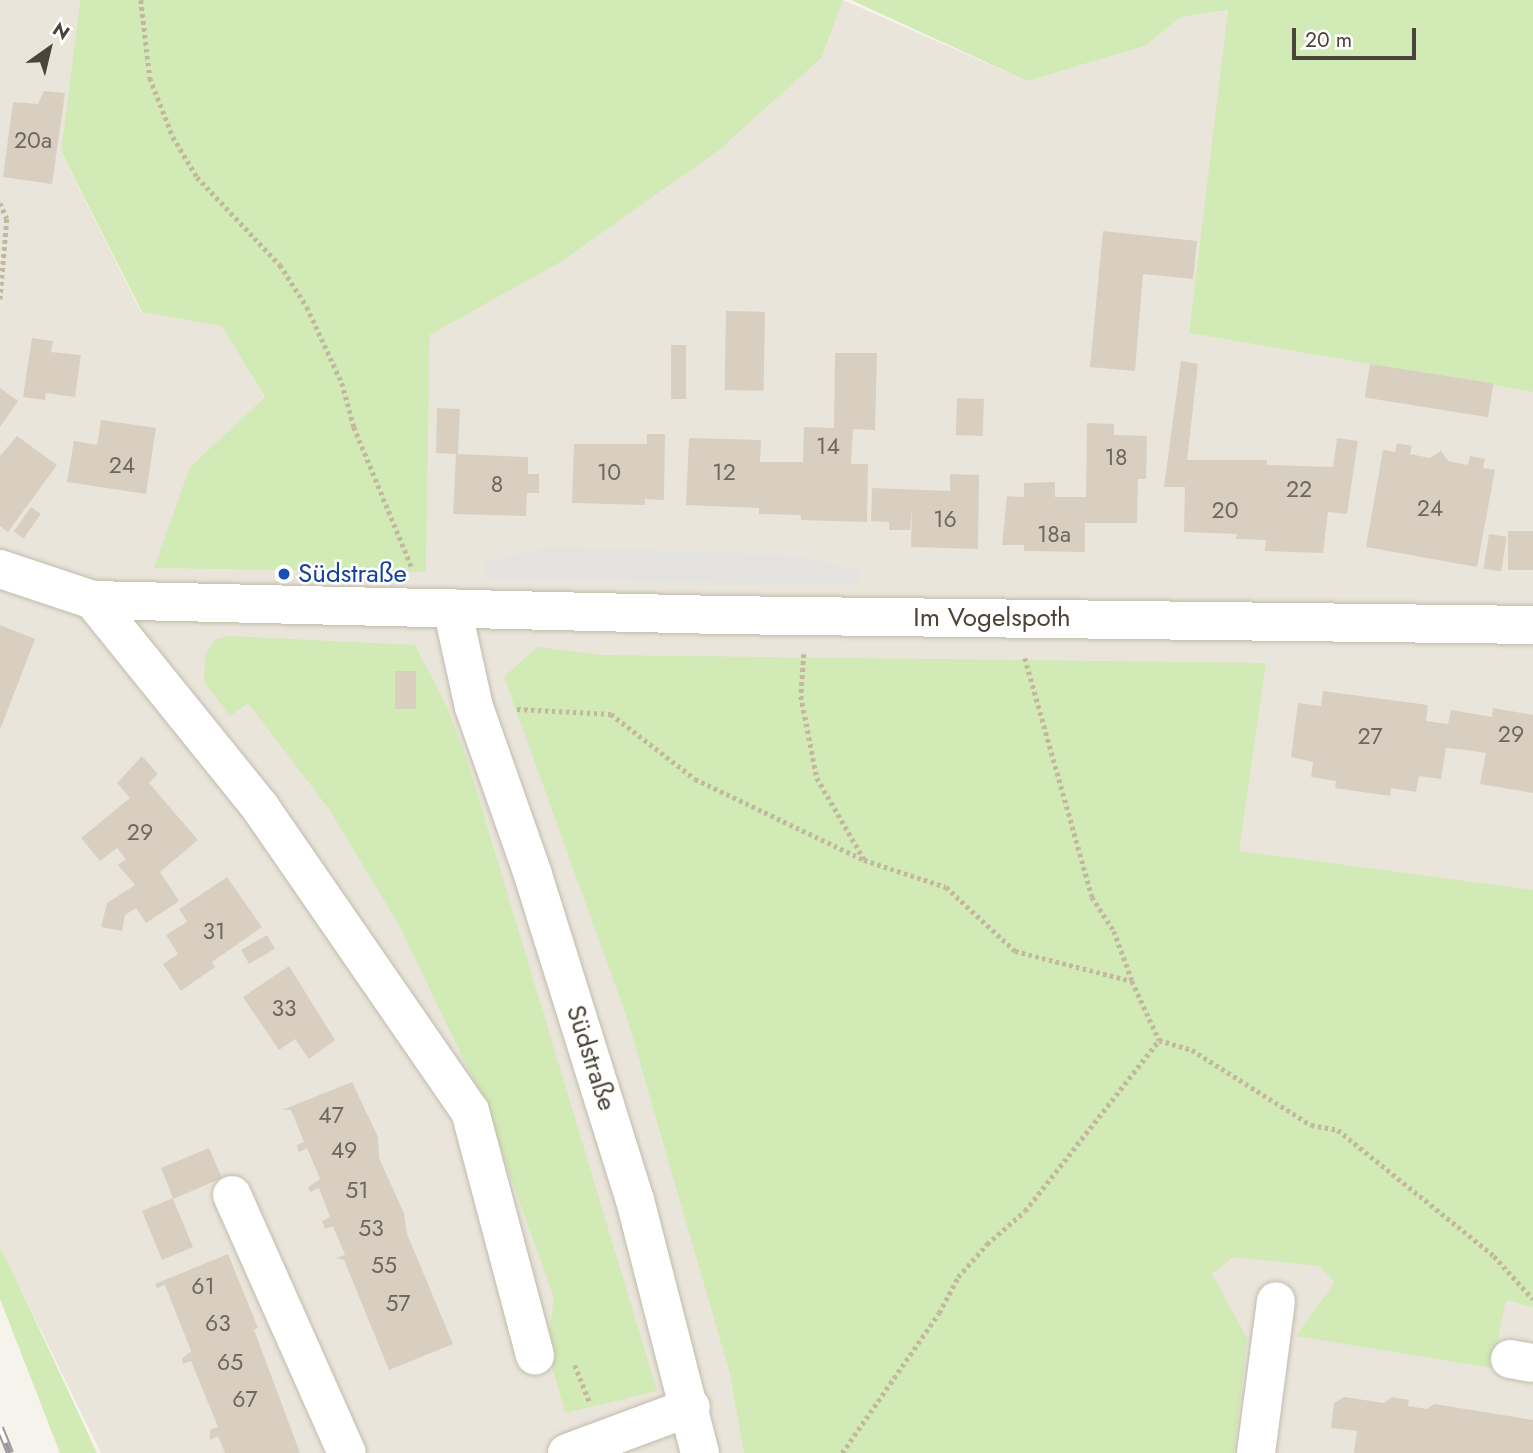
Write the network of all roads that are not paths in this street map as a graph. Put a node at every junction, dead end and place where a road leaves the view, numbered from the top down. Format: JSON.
{"nodes":[{"id":1,"x":0,"y":569,"type":"edge"},
{"id":2,"x":93,"y":600,"type":"junction"},
{"id":3,"x":434,"y":607,"type":"junction"},
{"id":4,"x":1533,"y":625,"type":"edge"},
{"id":5,"x":232,"y":1195,"type":"dead end"},
{"id":6,"x":1276,"y":1301,"type":"dead end"},
{"id":7,"x":535,"y":1356,"type":"dead end"},
{"id":8,"x":691,"y":1407,"type":"junction"},
{"id":9,"x":347,"y":1453,"type":"edge"},
{"id":10,"x":567,"y":1453,"type":"edge"},
{"id":11,"x":700,"y":1453,"type":"edge"},
{"id":12,"x":1256,"y":1453,"type":"edge"}],
"edges":[{"from":1,"to":2,"type":"street"},
{"from":2,"to":3,"type":"street"},
{"from":2,"to":7,"type":"street"},
{"from":3,"to":4,"type":"street","name":"Im Vogelspoth"},
{"from":3,"to":8,"type":"street","name":"Südstraße"},
{"from":5,"to":9,"type":"street"},
{"from":6,"to":12,"type":"street"},
{"from":8,"to":10,"type":"street"},
{"from":8,"to":11,"type":"street","name":"Südstraße"}]}
